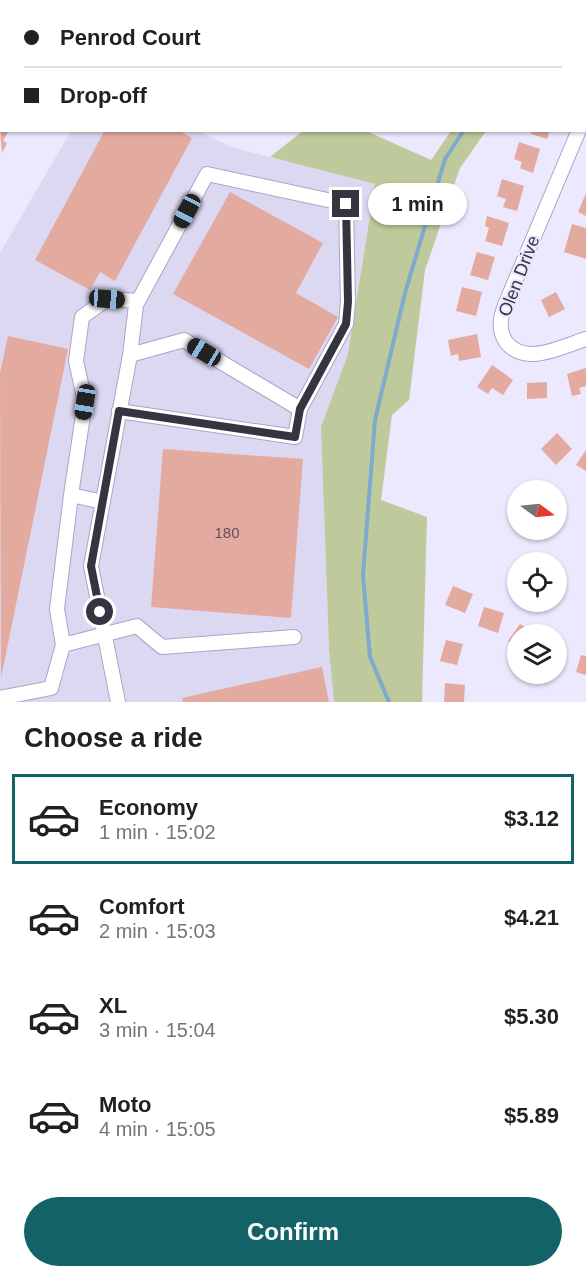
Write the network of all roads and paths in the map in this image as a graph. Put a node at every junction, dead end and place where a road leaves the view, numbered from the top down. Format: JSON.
{"nodes":[{"id":1,"x":578,"y":132,"type":"edge"},
{"id":2,"x":138,"y":301,"type":"junction"},
{"id":3,"x":586,"y":339,"type":"edge"},
{"id":4,"x":130,"y":355,"type":"junction"},
{"id":5,"x":300,"y":409,"type":"junction"},
{"id":6,"x":119,"y":411,"type":"junction"},
{"id":7,"x":70,"y":495,"type":"junction"},
{"id":8,"x":103,"y":502,"type":"junction"},
{"id":9,"x":104,"y":635,"type":"junction"},
{"id":10,"x":294,"y":637,"type":"dead end"},
{"id":11,"x":63,"y":645,"type":"junction"},
{"id":12,"x":0,"y":698,"type":"edge"},
{"id":13,"x":117,"y":702,"type":"edge"}],
"edges":[{"from":1,"to":3,"type":"street","name":"Olen Drive"},
{"from":2,"to":4,"type":"street"},
{"from":2,"to":5,"type":"street"},
{"from":2,"to":7,"type":"street"},
{"from":4,"to":5,"type":"street"},
{"from":4,"to":6,"type":"street"},
{"from":5,"to":6,"type":"street"},
{"from":6,"to":8,"type":"street"},
{"from":7,"to":8,"type":"street"},
{"from":7,"to":11,"type":"street"},
{"from":8,"to":9,"type":"street"},
{"from":9,"to":10,"type":"street"},
{"from":9,"to":11,"type":"street"},
{"from":9,"to":13,"type":"street"},
{"from":11,"to":12,"type":"street"}]}
